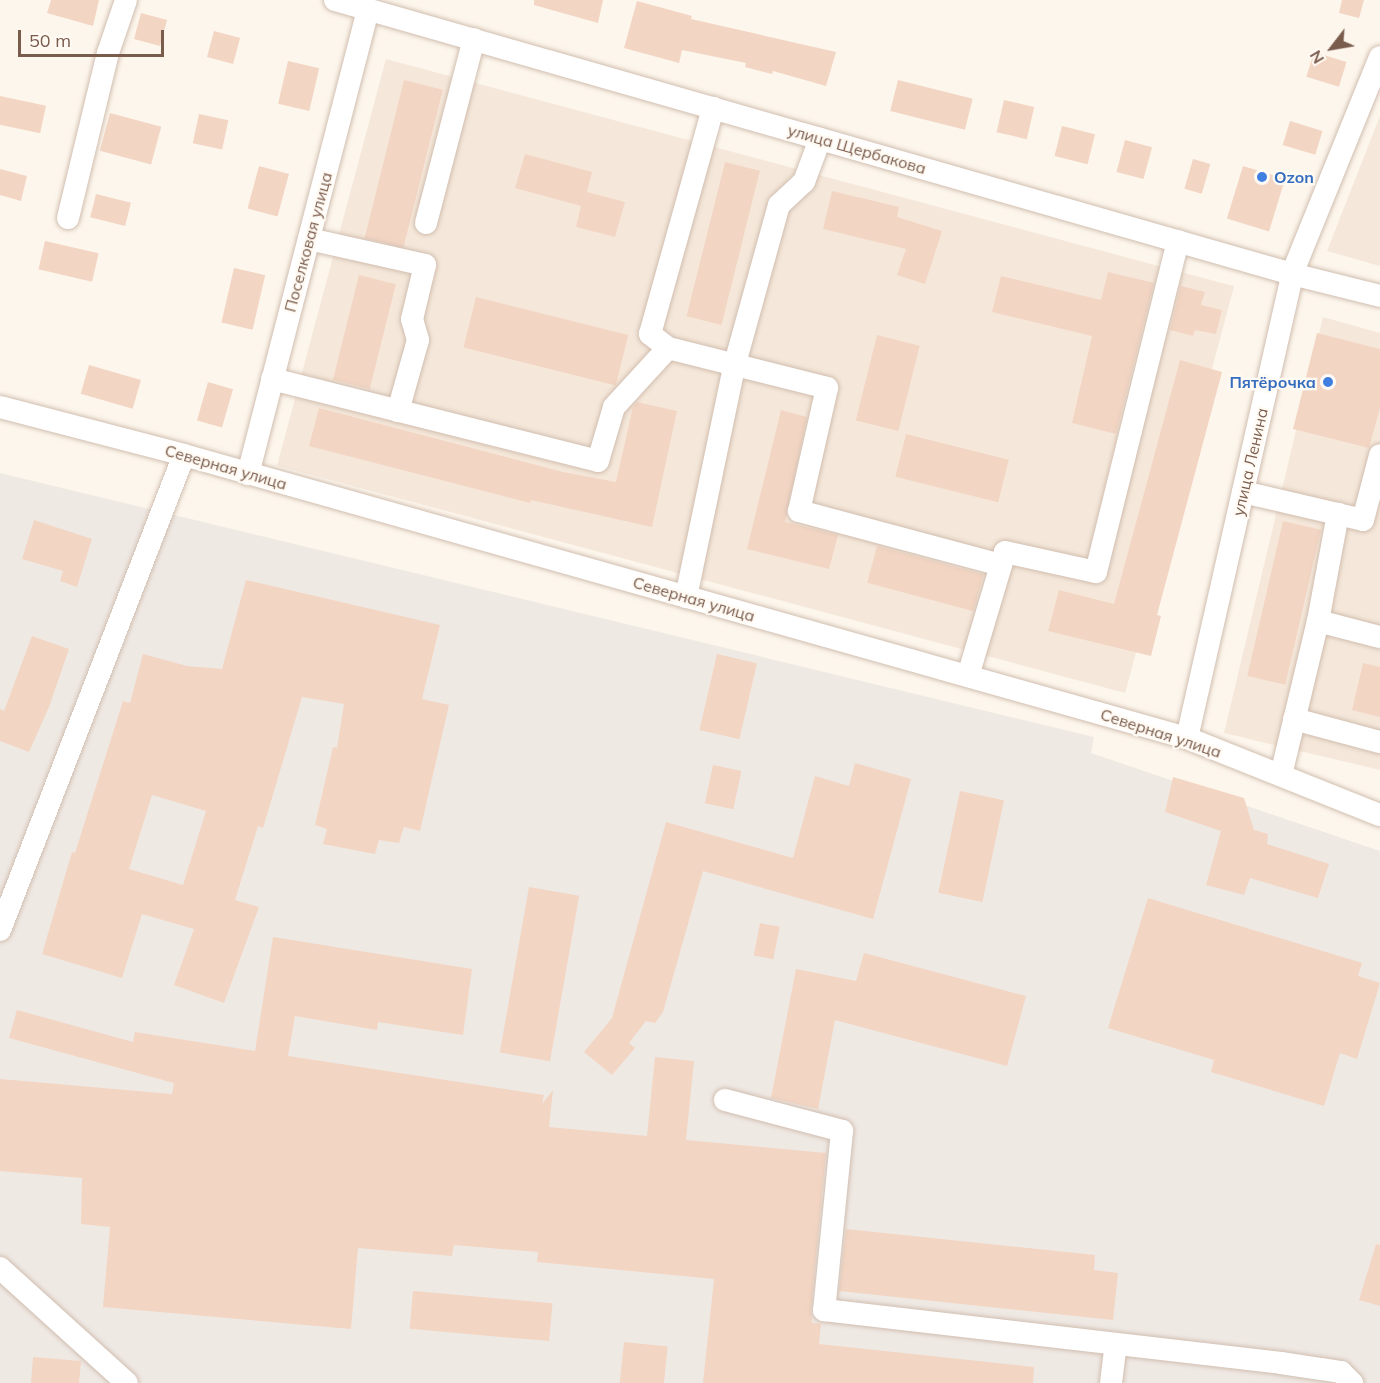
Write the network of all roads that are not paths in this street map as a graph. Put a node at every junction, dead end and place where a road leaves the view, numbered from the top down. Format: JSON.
{"nodes":[{"id":1,"x":126,"y":0,"type":"edge"},
{"id":2,"x":335,"y":0,"type":"edge"},
{"id":3,"x":398,"y":8,"type":"edge"},
{"id":4,"x":368,"y":10,"type":"junction"},
{"id":5,"x":474,"y":39,"type":"junction"},
{"id":6,"x":1380,"y":57,"type":"edge"},
{"id":7,"x":713,"y":108,"type":"junction"},
{"id":8,"x":820,"y":139,"type":"junction"},
{"id":9,"x":68,"y":218,"type":"dead end"},
{"id":10,"x":426,"y":223,"type":"dead end"},
{"id":11,"x":309,"y":238,"type":"junction"},
{"id":12,"x":1178,"y":241,"type":"junction"},
{"id":13,"x":1292,"y":274,"type":"junction"},
{"id":14,"x":1380,"y":296,"type":"edge"},
{"id":15,"x":668,"y":348,"type":"junction"},
{"id":16,"x":734,"y":367,"type":"junction"},
{"id":17,"x":272,"y":379,"type":"junction"},
{"id":18,"x":0,"y":407,"type":"edge"},
{"id":19,"x":398,"y":411,"type":"junction"},
{"id":20,"x":184,"y":455,"type":"junction"},
{"id":21,"x":1380,"y":455,"type":"edge"},
{"id":22,"x":248,"y":474,"type":"junction"},
{"id":23,"x":1243,"y":492,"type":"junction"},
{"id":24,"x":1338,"y":514,"type":"junction"},
{"id":25,"x":1001,"y":565,"type":"junction"},
{"id":26,"x":686,"y":597,"type":"junction"},
{"id":27,"x":1318,"y":621,"type":"junction"},
{"id":28,"x":1380,"y":637,"type":"edge"},
{"id":29,"x":968,"y":676,"type":"junction"},
{"id":30,"x":1294,"y":719,"type":"junction"},
{"id":31,"x":1187,"y":738,"type":"junction"},
{"id":32,"x":1380,"y":742,"type":"edge"},
{"id":33,"x":1281,"y":775,"type":"junction"},
{"id":34,"x":1380,"y":815,"type":"edge"},
{"id":35,"x":0,"y":930,"type":"edge"},
{"id":36,"x":725,"y":1100,"type":"dead end"},
{"id":37,"x":0,"y":1268,"type":"edge"},
{"id":38,"x":1116,"y":1344,"type":"junction"},
{"id":39,"x":127,"y":1383,"type":"edge"},
{"id":40,"x":1111,"y":1383,"type":"edge"},
{"id":41,"x":1352,"y":1383,"type":"edge"}],
"edges":[{"from":1,"to":9,"type":"street"},
{"from":2,"to":4,"type":"street","name":"улица Щербакова"},
{"from":3,"to":4,"type":"street","name":"улица Щербакова"},
{"from":3,"to":5,"type":"street","name":"улица Щербакова"},
{"from":4,"to":11,"type":"street","name":"Поселковая улица"},
{"from":5,"to":7,"type":"street","name":"улица Щербакова"},
{"from":5,"to":10,"type":"street"},
{"from":6,"to":13,"type":"street","name":"улица Ленина"},
{"from":7,"to":8,"type":"street","name":"улица Щербакова"},
{"from":7,"to":15,"type":"street"},
{"from":8,"to":12,"type":"street","name":"улица Щербакова"},
{"from":8,"to":16,"type":"street"},
{"from":11,"to":17,"type":"street","name":"Поселковая улица"},
{"from":11,"to":19,"type":"street"},
{"from":12,"to":13,"type":"street","name":"улица Щербакова"},
{"from":12,"to":25,"type":"street"},
{"from":13,"to":14,"type":"street","name":"улица Щербакова"},
{"from":13,"to":23,"type":"street","name":"улица Ленина"},
{"from":15,"to":16,"type":"street"},
{"from":15,"to":19,"type":"street"},
{"from":16,"to":25,"type":"street"},
{"from":16,"to":26,"type":"street"},
{"from":17,"to":19,"type":"street"},
{"from":17,"to":22,"type":"street","name":"Поселковая улица"},
{"from":18,"to":20,"type":"street","name":"Северная улица"},
{"from":20,"to":22,"type":"street","name":"Северная улица"},
{"from":20,"to":35,"type":"street"},
{"from":21,"to":24,"type":"street"},
{"from":22,"to":26,"type":"street","name":"Северная улица"},
{"from":23,"to":24,"type":"street"},
{"from":23,"to":31,"type":"street","name":"улица Ленина"},
{"from":24,"to":27,"type":"street"},
{"from":25,"to":29,"type":"street"},
{"from":26,"to":29,"type":"street","name":"Северная улица"},
{"from":27,"to":28,"type":"street"},
{"from":27,"to":30,"type":"street"},
{"from":29,"to":31,"type":"street","name":"Северная улица"},
{"from":30,"to":32,"type":"street"},
{"from":30,"to":33,"type":"street"},
{"from":31,"to":33,"type":"street","name":"Северная улица"},
{"from":33,"to":34,"type":"street","name":"Северная улица"},
{"from":36,"to":38,"type":"street"},
{"from":37,"to":39,"type":"street"},
{"from":38,"to":40,"type":"street"},
{"from":38,"to":41,"type":"street"}]}
